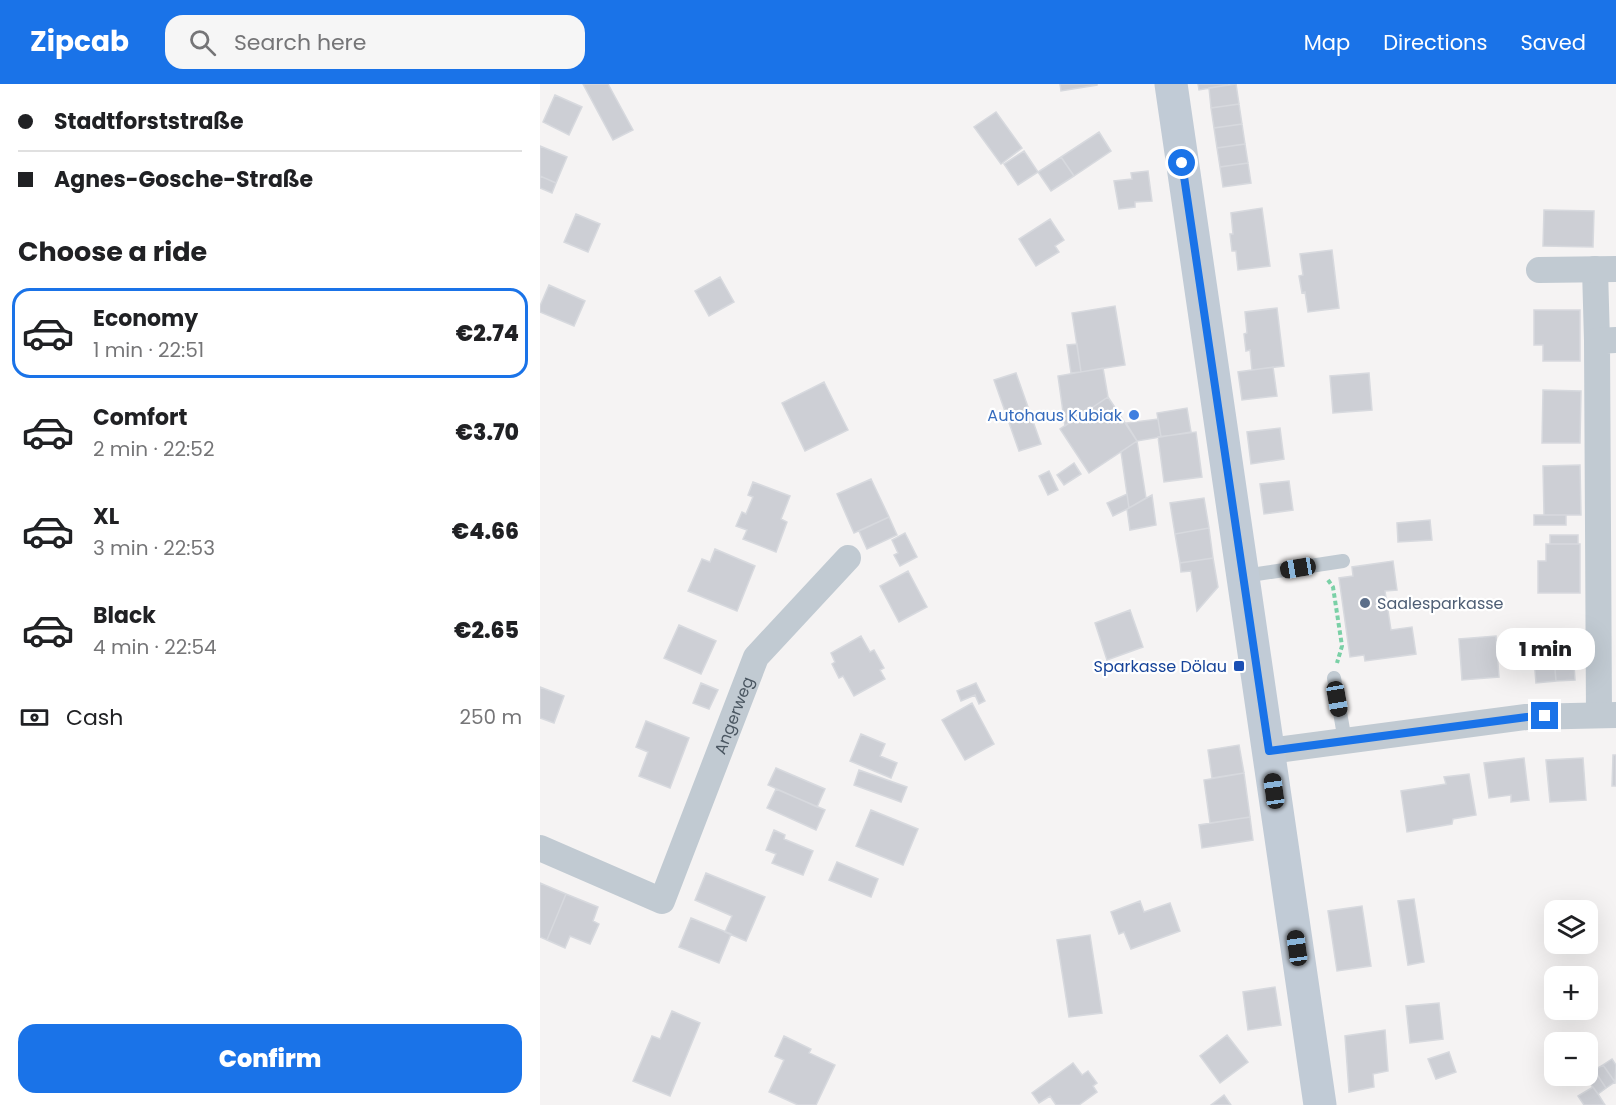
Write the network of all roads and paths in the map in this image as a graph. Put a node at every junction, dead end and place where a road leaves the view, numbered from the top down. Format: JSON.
{"nodes":[{"id":1,"x":1171,"y":84,"type":"edge"},
{"id":2,"x":1606,"y":269,"type":"edge"},
{"id":3,"x":1539,"y":270,"type":"dead end"},
{"id":4,"x":1606,"y":341,"type":"edge"},
{"id":5,"x":1607,"y":461,"type":"edge"},
{"id":6,"x":848,"y":558,"type":"dead end"},
{"id":7,"x":1343,"y":561,"type":"dead end"},
{"id":8,"x":1316,"y":565,"type":"junction"},
{"id":9,"x":1244,"y":576,"type":"junction"},
{"id":10,"x":1607,"y":578,"type":"edge"},
{"id":11,"x":1344,"y":615,"type":"dead end"},
{"id":12,"x":1337,"y":616,"type":"junction"},
{"id":13,"x":1334,"y":678,"type":"joint"},
{"id":14,"x":1608,"y":714,"type":"edge"},
{"id":15,"x":1344,"y":741,"type":"junction"},
{"id":16,"x":1269,"y":751,"type":"junction"},
{"id":17,"x":540,"y":848,"type":"edge"},
{"id":18,"x":1320,"y":1105,"type":"edge"}],
"edges":[{"from":1,"to":9,"type":"main road"},
{"from":2,"to":3,"type":"street"},
{"from":2,"to":4,"type":"street"},
{"from":4,"to":5,"type":"street"},
{"from":5,"to":10,"type":"street"},
{"from":6,"to":17,"type":"street","name":"Angerweg"},
{"from":7,"to":8,"type":"lane"},
{"from":8,"to":9,"type":"lane"},
{"from":8,"to":12,"type":"path"},
{"from":9,"to":16,"type":"main road"},
{"from":10,"to":14,"type":"street"},
{"from":11,"to":12,"type":"path"},
{"from":12,"to":13,"type":"path"},
{"from":13,"to":15,"type":"lane"},
{"from":14,"to":15,"type":"street"},
{"from":15,"to":16,"type":"street"},
{"from":16,"to":18,"type":"main road"}]}
